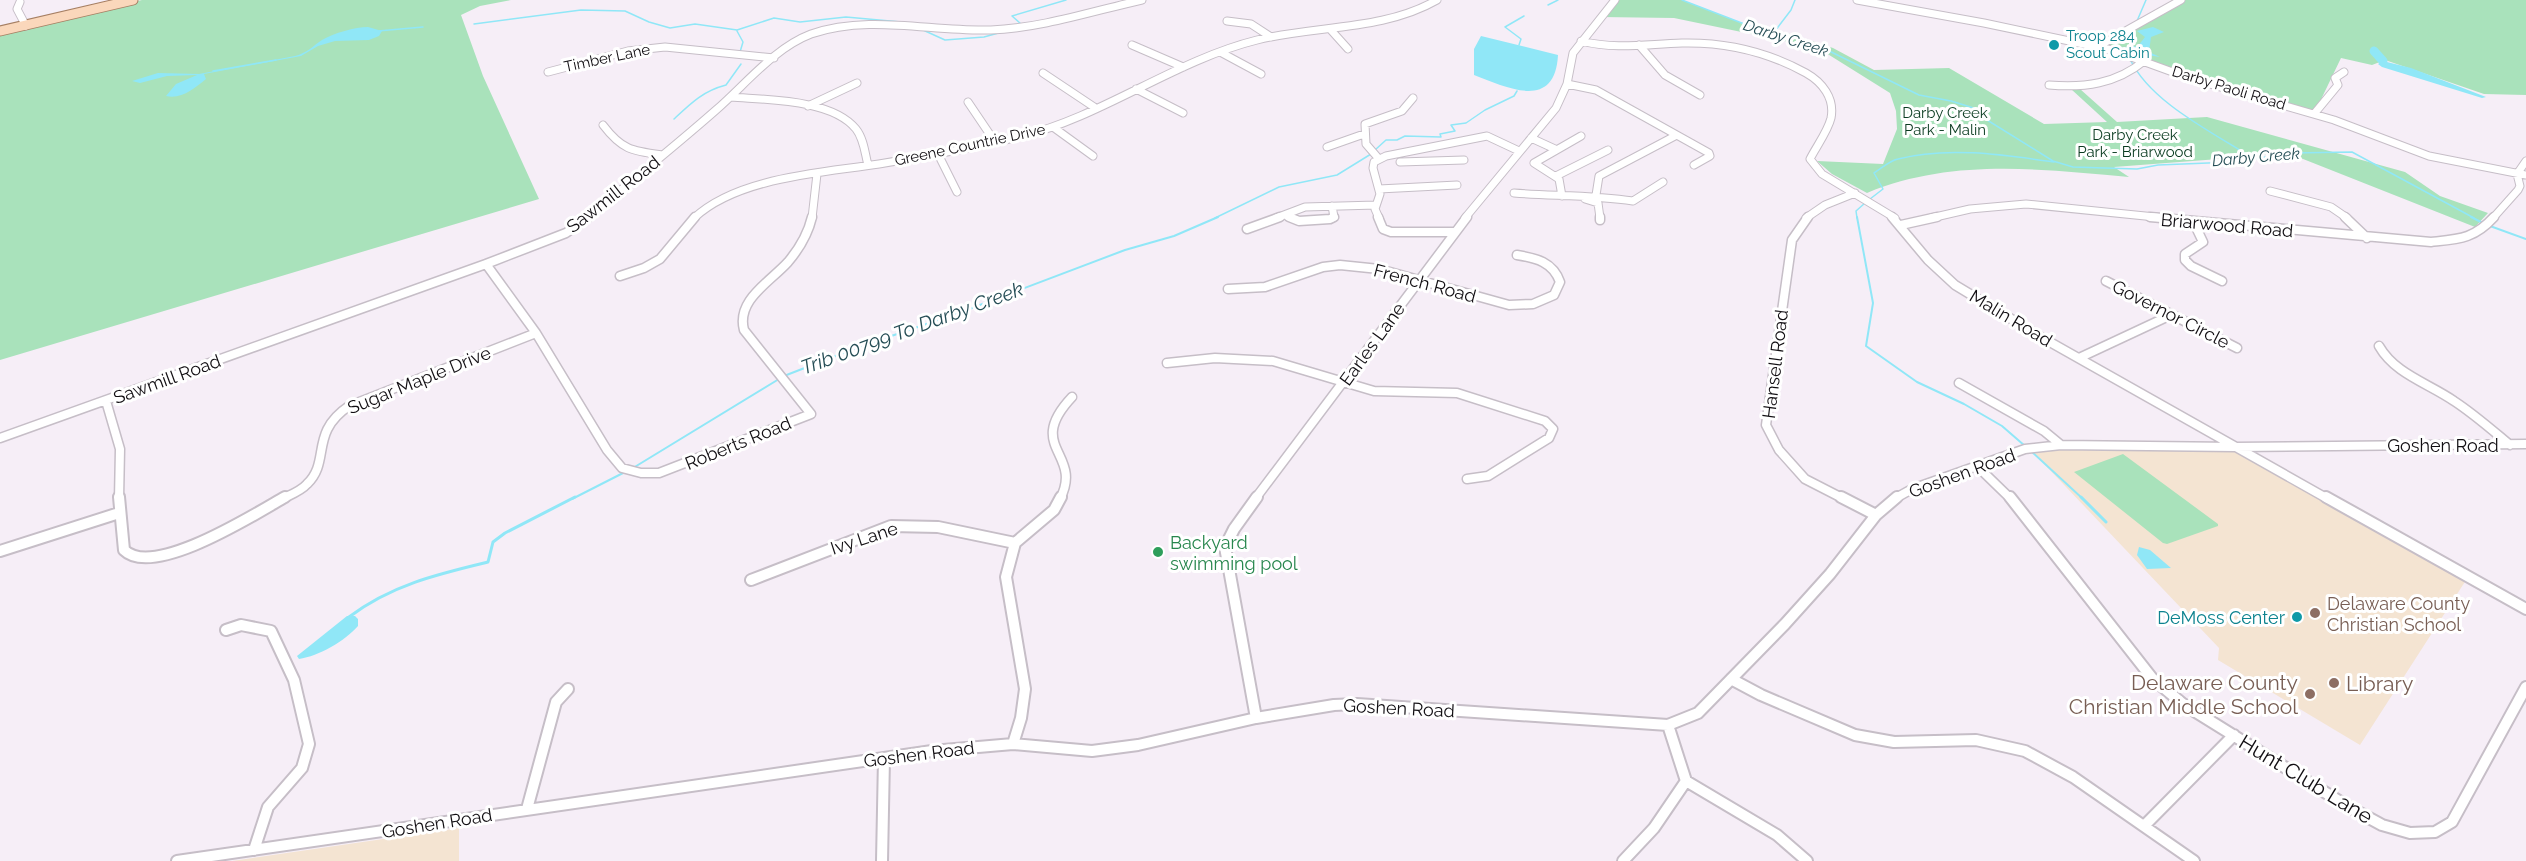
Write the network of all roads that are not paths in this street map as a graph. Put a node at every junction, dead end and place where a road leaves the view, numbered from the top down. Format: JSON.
{"nodes":[{"id":1,"x":133,"y":0,"type":"edge"},
{"id":2,"x":1142,"y":0,"type":"edge"},
{"id":3,"x":1437,"y":0,"type":"edge"},
{"id":4,"x":1615,"y":0,"type":"edge"},
{"id":5,"x":1857,"y":0,"type":"edge"},
{"id":6,"x":2181,"y":0,"type":"edge"},
{"id":7,"x":21,"y":1,"type":"edge"},
{"id":8,"x":1227,"y":21,"type":"dead end"},
{"id":9,"x":26,"y":26,"type":"junction"},
{"id":10,"x":1330,"y":29,"type":"junction"},
{"id":11,"x":0,"y":31,"type":"edge"},
{"id":12,"x":1271,"y":37,"type":"junction"},
{"id":13,"x":1581,"y":41,"type":"junction"},
{"id":14,"x":1132,"y":45,"type":"dead end"},
{"id":15,"x":1639,"y":45,"type":"junction"},
{"id":16,"x":2097,"y":47,"type":"junction"},
{"id":17,"x":1348,"y":49,"type":"dead end"},
{"id":18,"x":1222,"y":53,"type":"junction"},
{"id":19,"x":774,"y":57,"type":"junction"},
{"id":20,"x":2144,"y":61,"type":"junction"},
{"id":21,"x":1183,"y":68,"type":"junction"},
{"id":22,"x":548,"y":72,"type":"dead end"},
{"id":23,"x":2344,"y":72,"type":"dead end"},
{"id":24,"x":1043,"y":73,"type":"dead end"},
{"id":25,"x":1261,"y":74,"type":"dead end"},
{"id":26,"x":857,"y":84,"type":"dead end"},
{"id":27,"x":1567,"y":84,"type":"junction"},
{"id":28,"x":2049,"y":85,"type":"dead end"},
{"id":29,"x":1136,"y":89,"type":"junction"},
{"id":30,"x":1700,"y":95,"type":"dead end"},
{"id":31,"x":731,"y":97,"type":"junction"},
{"id":32,"x":1413,"y":98,"type":"dead end"},
{"id":33,"x":968,"y":102,"type":"dead end"},
{"id":34,"x":808,"y":106,"type":"junction"},
{"id":35,"x":1094,"y":107,"type":"junction"},
{"id":36,"x":1183,"y":113,"type":"dead end"},
{"id":37,"x":2314,"y":114,"type":"junction"},
{"id":38,"x":603,"y":125,"type":"dead end"},
{"id":39,"x":1053,"y":127,"type":"junction"},
{"id":40,"x":1365,"y":134,"type":"junction"},
{"id":41,"x":1581,"y":136,"type":"dead end"},
{"id":42,"x":1675,"y":136,"type":"junction"},
{"id":43,"x":1531,"y":138,"type":"junction"},
{"id":44,"x":995,"y":142,"type":"junction"},
{"id":45,"x":1327,"y":147,"type":"dead end"},
{"id":46,"x":1428,"y":148,"type":"junction"},
{"id":47,"x":1555,"y":149,"type":"junction"},
{"id":48,"x":1608,"y":150,"type":"dead end"},
{"id":49,"x":1519,"y":151,"type":"junction"},
{"id":50,"x":938,"y":154,"type":"junction"},
{"id":51,"x":662,"y":155,"type":"junction"},
{"id":52,"x":1094,"y":156,"type":"dead end"},
{"id":53,"x":1379,"y":159,"type":"junction"},
{"id":54,"x":1464,"y":159,"type":"dead end"},
{"id":55,"x":2526,"y":160,"type":"edge"},
{"id":56,"x":1432,"y":161,"type":"junction"},
{"id":57,"x":1400,"y":162,"type":"dead end"},
{"id":58,"x":868,"y":165,"type":"junction"},
{"id":59,"x":1694,"y":165,"type":"dead end"},
{"id":60,"x":817,"y":174,"type":"junction"},
{"id":61,"x":2517,"y":174,"type":"junction"},
{"id":62,"x":2526,"y":175,"type":"edge"},
{"id":63,"x":1556,"y":176,"type":"junction"},
{"id":64,"x":1663,"y":182,"type":"dead end"},
{"id":65,"x":1457,"y":185,"type":"dead end"},
{"id":66,"x":1379,"y":189,"type":"junction"},
{"id":67,"x":2270,"y":191,"type":"dead end"},
{"id":68,"x":957,"y":192,"type":"dead end"},
{"id":69,"x":1856,"y":193,"type":"junction"},
{"id":70,"x":1514,"y":194,"type":"dead end"},
{"id":71,"x":1596,"y":195,"type":"junction"},
{"id":72,"x":1562,"y":196,"type":"junction"},
{"id":73,"x":1578,"y":197,"type":"junction"},
{"id":74,"x":1376,"y":205,"type":"junction"},
{"id":75,"x":1332,"y":206,"type":"junction"},
{"id":76,"x":1285,"y":215,"type":"junction"},
{"id":77,"x":1600,"y":220,"type":"dead end"},
{"id":78,"x":1425,"y":221,"type":"dead end"},
{"id":79,"x":2193,"y":222,"type":"junction"},
{"id":80,"x":1901,"y":225,"type":"junction"},
{"id":81,"x":1247,"y":229,"type":"dead end"},
{"id":82,"x":1427,"y":230,"type":"junction"},
{"id":83,"x":1454,"y":232,"type":"junction"},
{"id":84,"x":2367,"y":238,"type":"junction"},
{"id":85,"x":1517,"y":255,"type":"dead end"},
{"id":86,"x":486,"y":264,"type":"junction"},
{"id":87,"x":620,"y":276,"type":"dead end"},
{"id":88,"x":1418,"y":281,"type":"junction"},
{"id":89,"x":2106,"y":281,"type":"dead end"},
{"id":90,"x":2222,"y":281,"type":"dead end"},
{"id":91,"x":1228,"y":289,"type":"dead end"},
{"id":92,"x":2171,"y":315,"type":"junction"},
{"id":93,"x":536,"y":333,"type":"junction"},
{"id":94,"x":2379,"y":346,"type":"dead end"},
{"id":95,"x":2237,"y":348,"type":"dead end"},
{"id":96,"x":2079,"y":358,"type":"junction"},
{"id":97,"x":1167,"y":363,"type":"dead end"},
{"id":98,"x":1344,"y":382,"type":"junction"},
{"id":99,"x":1959,"y":383,"type":"dead end"},
{"id":100,"x":1072,"y":397,"type":"dead end"},
{"id":101,"x":106,"y":401,"type":"junction"},
{"id":102,"x":0,"y":438,"type":"edge"},
{"id":103,"x":2061,"y":445,"type":"junction"},
{"id":104,"x":2510,"y":445,"type":"junction"},
{"id":105,"x":2524,"y":446,"type":"edge"},
{"id":106,"x":2235,"y":447,"type":"junction"},
{"id":107,"x":1977,"y":466,"type":"junction"},
{"id":108,"x":1467,"y":478,"type":"dead end"},
{"id":109,"x":119,"y":513,"type":"junction"},
{"id":110,"x":1876,"y":515,"type":"junction"},
{"id":111,"x":1015,"y":543,"type":"junction"},
{"id":112,"x":0,"y":551,"type":"edge"},
{"id":113,"x":751,"y":580,"type":"dead end"},
{"id":114,"x":2526,"y":609,"type":"edge"},
{"id":115,"x":226,"y":630,"type":"dead end"},
{"id":116,"x":1731,"y":679,"type":"junction"},
{"id":117,"x":2526,"y":687,"type":"edge"},
{"id":118,"x":568,"y":689,"type":"dead end"},
{"id":119,"x":1256,"y":718,"type":"junction"},
{"id":120,"x":1668,"y":725,"type":"junction"},
{"id":121,"x":2234,"y":735,"type":"junction"},
{"id":122,"x":1013,"y":744,"type":"junction"},
{"id":123,"x":884,"y":758,"type":"junction"},
{"id":124,"x":1686,"y":781,"type":"junction"},
{"id":125,"x":527,"y":809,"type":"junction"},
{"id":126,"x":2144,"y":826,"type":"junction"},
{"id":127,"x":254,"y":850,"type":"junction"},
{"id":128,"x":177,"y":861,"type":"edge"},
{"id":129,"x":882,"y":861,"type":"edge"},
{"id":130,"x":1623,"y":861,"type":"edge"},
{"id":131,"x":1807,"y":861,"type":"edge"},
{"id":132,"x":2194,"y":861,"type":"edge"}],
"edges":[{"from":1,"to":9,"type":"main road"},
{"from":2,"to":19,"type":"street","name":"Sawmill Road"},
{"from":3,"to":10,"type":"street","name":"Greene Countrie Drive"},
{"from":4,"to":13,"type":"street","name":"Earles Lane"},
{"from":5,"to":16,"type":"street","name":"Darby Paoli Road"},
{"from":6,"to":16,"type":"street"},
{"from":7,"to":9,"type":"street"},
{"from":8,"to":12,"type":"street"},
{"from":9,"to":11,"type":"main road"},
{"from":10,"to":12,"type":"street","name":"Greene Countrie Drive"},
{"from":10,"to":17,"type":"street"},
{"from":12,"to":18,"type":"street","name":"Greene Countrie Drive"},
{"from":13,"to":15,"type":"street","name":"Malin Road"},
{"from":13,"to":27,"type":"street","name":"Earles Lane"},
{"from":14,"to":21,"type":"street"},
{"from":15,"to":30,"type":"street"},
{"from":15,"to":69,"type":"street","name":"Malin Road"},
{"from":16,"to":20,"type":"street","name":"Darby Paoli Road"},
{"from":18,"to":21,"type":"street","name":"Greene Countrie Drive"},
{"from":18,"to":25,"type":"street"},
{"from":19,"to":22,"type":"street","name":"Timber Lane"},
{"from":19,"to":31,"type":"street","name":"Sawmill Road"},
{"from":20,"to":28,"type":"street"},
{"from":20,"to":37,"type":"street","name":"Darby Paoli Road"},
{"from":21,"to":29,"type":"street","name":"Greene Countrie Drive"},
{"from":23,"to":37,"type":"street"},
{"from":24,"to":35,"type":"street"},
{"from":26,"to":34,"type":"street"},
{"from":27,"to":42,"type":"street"},
{"from":27,"to":43,"type":"street","name":"Earles Lane"},
{"from":29,"to":35,"type":"street","name":"Greene Countrie Drive"},
{"from":29,"to":36,"type":"street"},
{"from":31,"to":34,"type":"street"},
{"from":31,"to":51,"type":"street","name":"Sawmill Road"},
{"from":32,"to":40,"type":"street"},
{"from":33,"to":44,"type":"street"},
{"from":34,"to":58,"type":"street"},
{"from":35,"to":39,"type":"street","name":"Greene Countrie Drive"},
{"from":37,"to":61,"type":"street","name":"Darby Paoli Road"},
{"from":38,"to":51,"type":"street"},
{"from":39,"to":44,"type":"street","name":"Greene Countrie Drive"},
{"from":39,"to":52,"type":"street"},
{"from":40,"to":45,"type":"street"},
{"from":40,"to":53,"type":"street"},
{"from":41,"to":47,"type":"street"},
{"from":42,"to":59,"type":"street"},
{"from":42,"to":71,"type":"street"},
{"from":43,"to":47,"type":"street"},
{"from":43,"to":49,"type":"street","name":"Earles Lane"},
{"from":44,"to":50,"type":"street","name":"Greene Countrie Drive"},
{"from":46,"to":49,"type":"street"},
{"from":46,"to":53,"type":"street"},
{"from":46,"to":56,"type":"street"},
{"from":47,"to":63,"type":"street"},
{"from":48,"to":63,"type":"street"},
{"from":49,"to":83,"type":"street","name":"Earles Lane"},
{"from":50,"to":58,"type":"street","name":"Greene Countrie Drive"},
{"from":50,"to":68,"type":"street"},
{"from":51,"to":86,"type":"street","name":"Sawmill Road"},
{"from":53,"to":66,"type":"street"},
{"from":54,"to":56,"type":"street"},
{"from":55,"to":61,"type":"street","name":"Briarwood Road"},
{"from":56,"to":57,"type":"street"},
{"from":58,"to":60,"type":"street","name":"Greene Countrie Drive"},
{"from":60,"to":87,"type":"street","name":"Greene Countrie Drive"},
{"from":60,"to":93,"type":"street","name":"Roberts Road"},
{"from":61,"to":62,"type":"street","name":"Darby Paoli Road"},
{"from":61,"to":84,"type":"street","name":"Briarwood Road"},
{"from":63,"to":72,"type":"street"},
{"from":64,"to":71,"type":"street"},
{"from":65,"to":66,"type":"street"},
{"from":66,"to":74,"type":"street"},
{"from":67,"to":84,"type":"street"},
{"from":69,"to":80,"type":"street","name":"Malin Road"},
{"from":69,"to":110,"type":"street","name":"Hansell Road"},
{"from":70,"to":72,"type":"street"},
{"from":71,"to":73,"type":"street"},
{"from":72,"to":73,"type":"street"},
{"from":73,"to":77,"type":"street"},
{"from":74,"to":75,"type":"street"},
{"from":74,"to":82,"type":"street"},
{"from":75,"to":76,"type":"street"},
{"from":75,"to":76,"type":"street"},
{"from":76,"to":81,"type":"street"},
{"from":78,"to":82,"type":"street"},
{"from":79,"to":80,"type":"street","name":"Briarwood Road"},
{"from":79,"to":84,"type":"street","name":"Briarwood Road"},
{"from":79,"to":90,"type":"street"},
{"from":80,"to":96,"type":"street","name":"Malin Road"},
{"from":82,"to":83,"type":"street"},
{"from":83,"to":88,"type":"street","name":"Earles Lane"},
{"from":85,"to":88,"type":"street","name":"French Road"},
{"from":86,"to":93,"type":"street","name":"Roberts Road"},
{"from":86,"to":101,"type":"street","name":"Sawmill Road"},
{"from":88,"to":91,"type":"street","name":"French Road"},
{"from":88,"to":98,"type":"street","name":"Earles Lane"},
{"from":89,"to":92,"type":"street","name":"Governor Circle"},
{"from":92,"to":95,"type":"street","name":"Governor Circle"},
{"from":92,"to":96,"type":"street"},
{"from":93,"to":109,"type":"street","name":"Sugar Maple Drive"},
{"from":94,"to":104,"type":"street"},
{"from":96,"to":106,"type":"street","name":"Malin Road"},
{"from":97,"to":98,"type":"street"},
{"from":98,"to":108,"type":"street"},
{"from":98,"to":119,"type":"street","name":"Earles Lane"},
{"from":99,"to":103,"type":"street"},
{"from":100,"to":111,"type":"street"},
{"from":101,"to":102,"type":"street","name":"Sawmill Road"},
{"from":101,"to":109,"type":"street","name":"Sugar Maple Drive"},
{"from":103,"to":106,"type":"street","name":"Goshen Road"},
{"from":103,"to":107,"type":"street","name":"Goshen Road"},
{"from":104,"to":105,"type":"street","name":"Goshen Road"},
{"from":104,"to":106,"type":"street","name":"Goshen Road"},
{"from":106,"to":114,"type":"street","name":"Malin Road"},
{"from":107,"to":110,"type":"street","name":"Goshen Road"},
{"from":107,"to":121,"type":"street","name":"Hunt Club Lane"},
{"from":109,"to":112,"type":"street"},
{"from":110,"to":116,"type":"street","name":"Goshen Road"},
{"from":111,"to":113,"type":"street","name":"Ivy Lane"},
{"from":111,"to":122,"type":"street"},
{"from":115,"to":127,"type":"street"},
{"from":116,"to":120,"type":"street","name":"Goshen Road"},
{"from":116,"to":126,"type":"street"},
{"from":117,"to":121,"type":"street","name":"Hunt Club Lane"},
{"from":118,"to":125,"type":"street"},
{"from":119,"to":120,"type":"street","name":"Goshen Road"},
{"from":119,"to":122,"type":"street","name":"Goshen Road"},
{"from":120,"to":124,"type":"street"},
{"from":121,"to":126,"type":"street"},
{"from":122,"to":123,"type":"street","name":"Goshen Road"},
{"from":123,"to":125,"type":"street","name":"Goshen Road"},
{"from":123,"to":129,"type":"street"},
{"from":124,"to":130,"type":"street"},
{"from":124,"to":131,"type":"street"},
{"from":125,"to":127,"type":"street","name":"Goshen Road"},
{"from":126,"to":132,"type":"street"},
{"from":127,"to":128,"type":"street","name":"Goshen Road"}]}
